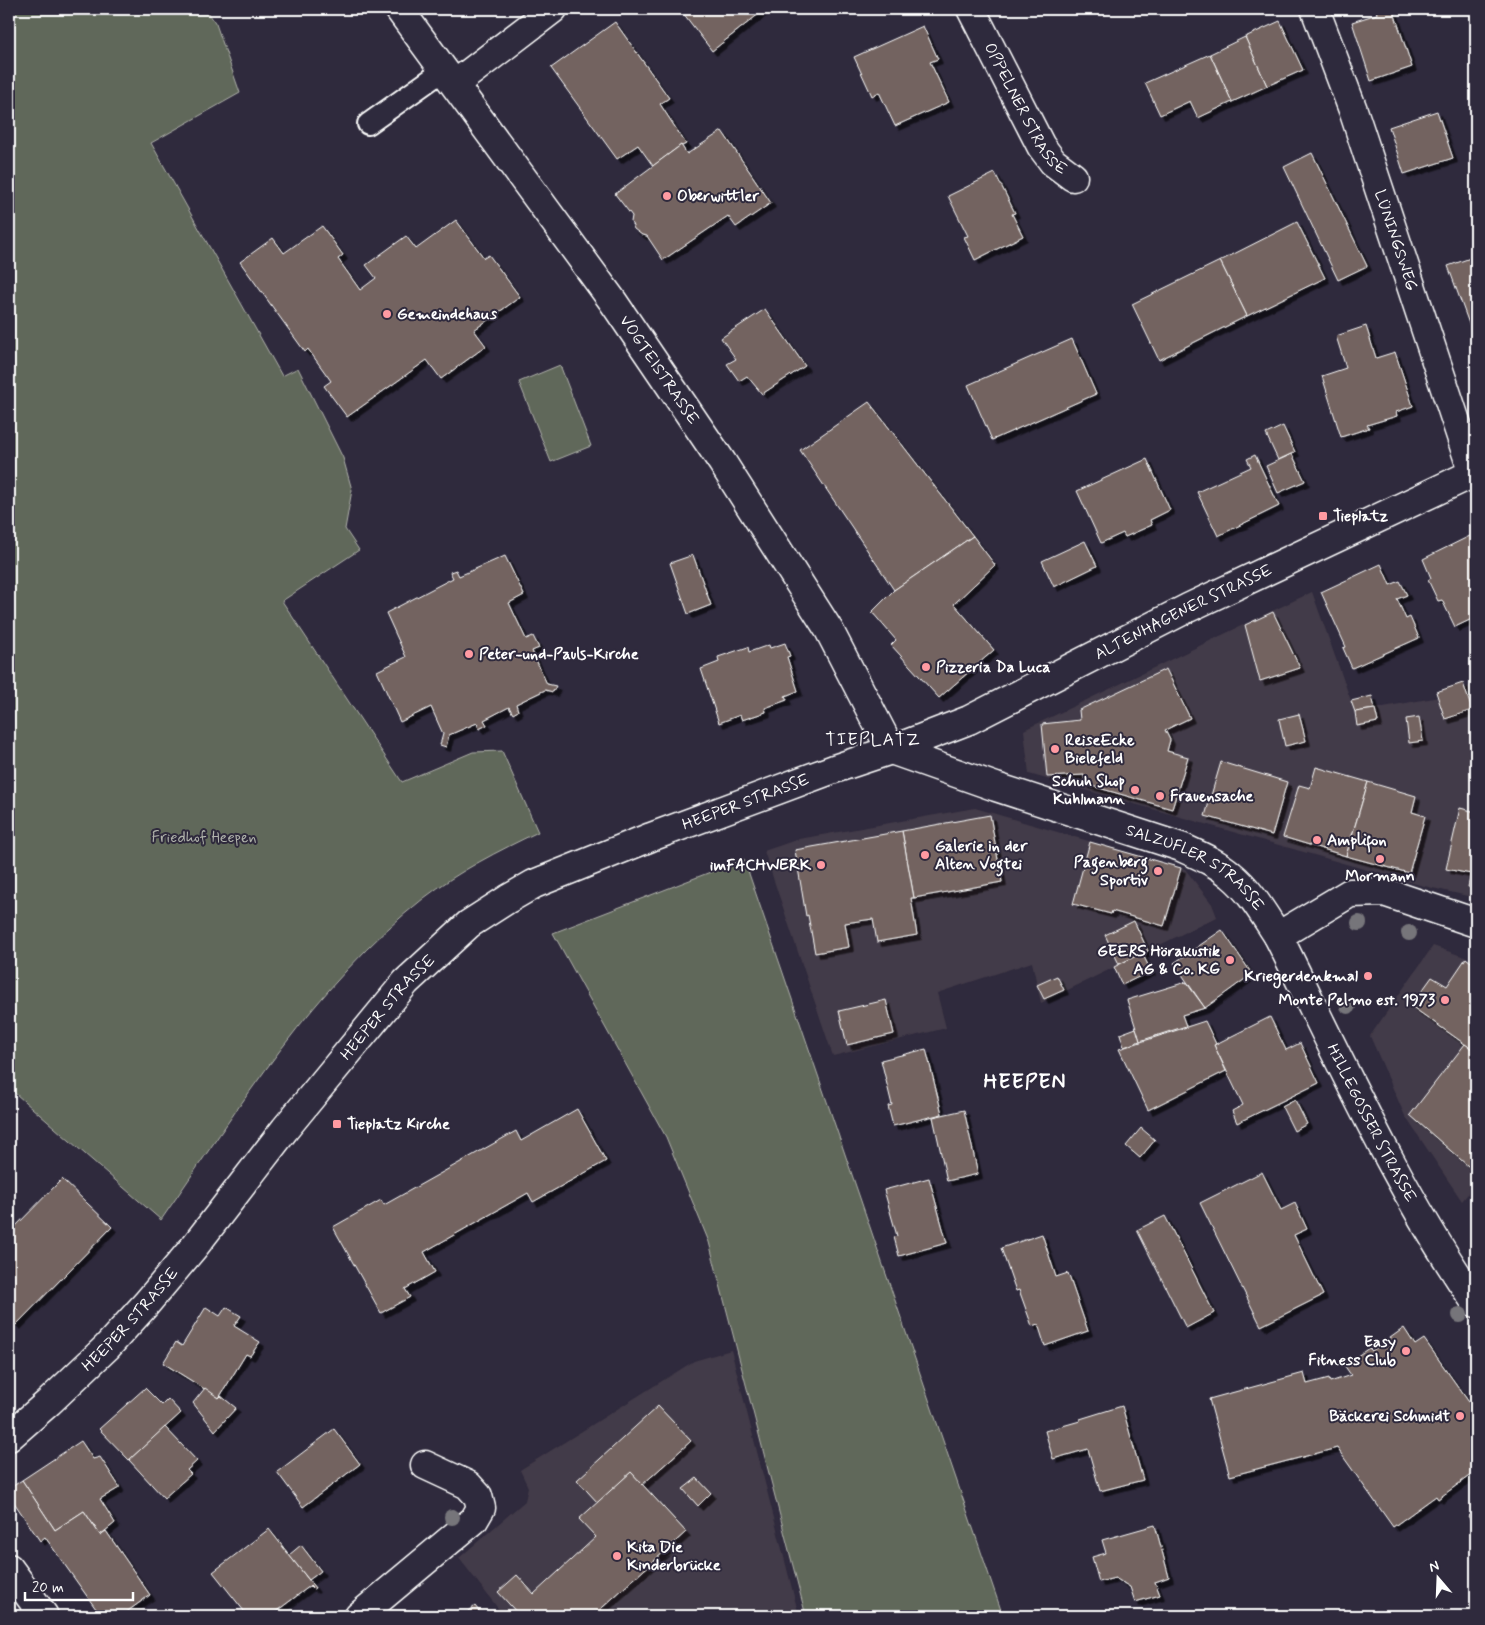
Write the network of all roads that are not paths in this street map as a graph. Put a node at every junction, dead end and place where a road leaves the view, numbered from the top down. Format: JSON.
{"nodes":[{"id":1,"x":399,"y":9,"type":"edge"},
{"id":2,"x":553,"y":9,"type":"edge"},
{"id":3,"x":971,"y":9,"type":"edge"},
{"id":4,"x":1315,"y":9,"type":"edge"},
{"id":5,"x":450,"y":77,"type":"junction"},
{"id":6,"x":368,"y":124,"type":"dead end"},
{"id":7,"x":1073,"y":177,"type":"dead end"},
{"id":8,"x":1474,"y":473,"type":"edge"},
{"id":9,"x":891,"y":750,"type":"junction"},
{"id":10,"x":1476,"y":923,"type":"edge"},
{"id":11,"x":1278,"y":936,"type":"junction"},
{"id":12,"x":1476,"y":1303,"type":"edge"},
{"id":13,"x":9,"y":1437,"type":"edge"},
{"id":14,"x":425,"y":1464,"type":"dead end"},
{"id":15,"x":9,"y":1568,"type":"edge"},
{"id":16,"x":44,"y":1616,"type":"edge"},
{"id":17,"x":359,"y":1616,"type":"edge"}],
"edges":[{"from":1,"to":5,"type":"street","name":"VOGTEISTRASSE"},
{"from":2,"to":5,"type":"street"},
{"from":3,"to":7,"type":"street","name":"OPPELNER STRASSE"},
{"from":4,"to":8,"type":"street","name":"LÜNINGSWEG"},
{"from":5,"to":6,"type":"lane"},
{"from":5,"to":9,"type":"street","name":"VOGTEISTRASSE"},
{"from":8,"to":9,"type":"street","name":"ALTENHAGENER STRASSE"},
{"from":9,"to":11,"type":"street","name":"SALZUFLER STRASSE"},
{"from":9,"to":13,"type":"street","name":"HEEPER STRASSE"},
{"from":10,"to":11,"type":"street"},
{"from":11,"to":12,"type":"street","name":"HILLEGOSSER STRASSE"},
{"from":14,"to":17,"type":"street"},
{"from":15,"to":16,"type":"street"}]}
